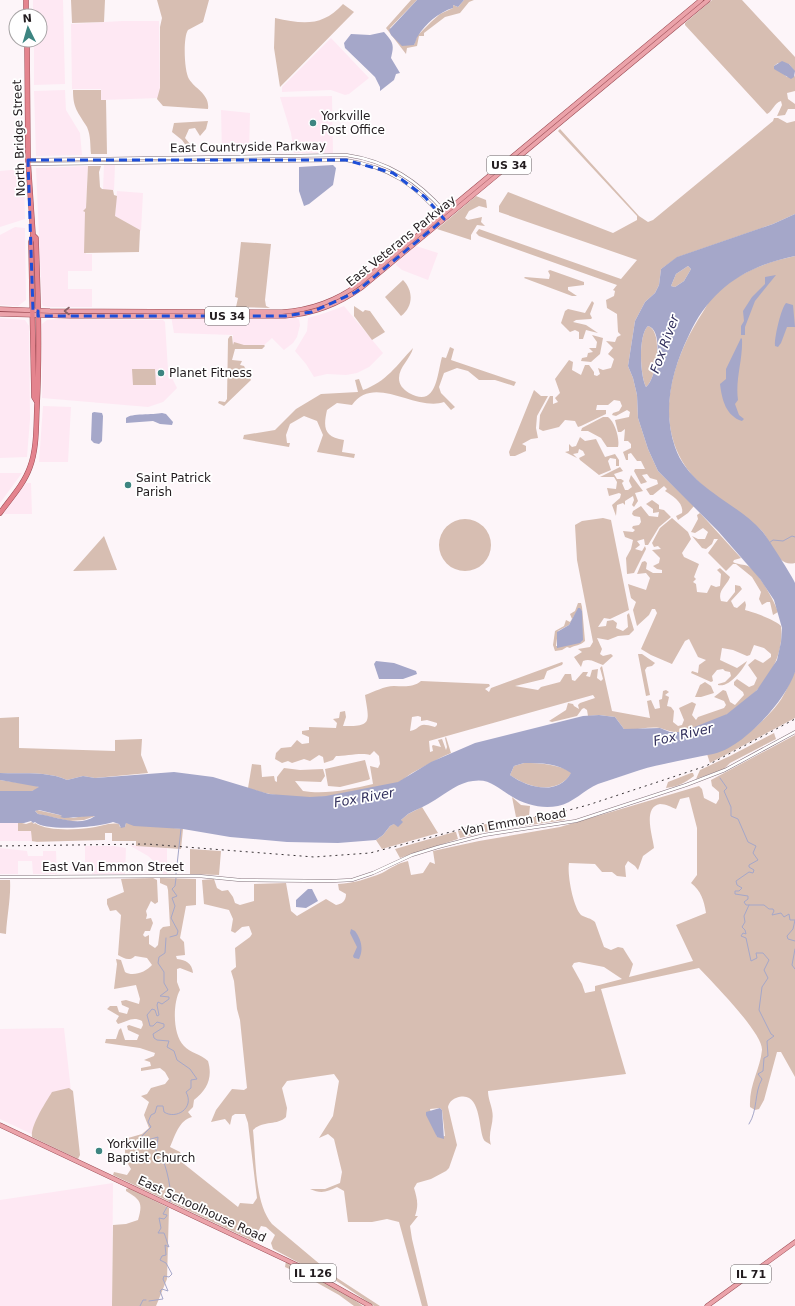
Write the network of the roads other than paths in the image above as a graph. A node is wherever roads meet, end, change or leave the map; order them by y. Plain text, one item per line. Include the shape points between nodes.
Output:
1 (701, 0) edge
2 (708, 0) edge
3 (27, 48) edge
4 (155, 157) junction
5 (192, 157) junction
6 (192, 161) junction
7 (28, 162) junction
8 (155, 162) junction
9 (447, 214) junction
10 (442, 218) junction
11 (35, 301) junction
12 (0, 309) edge
13 (22, 310) junction
14 (36, 313) junction
15 (0, 314) edge
16 (51, 314) junction
17 (24, 315) junction
18 (36, 326) junction
19 (0, 513) edge
20 (795, 732) edge
21 (0, 877) edge
22 (226, 877) joint
23 (0, 1125) edge
24 (795, 1242) edge
25 (370, 1306) edge
26 (707, 1306) edge

1 - 9 main road, East Veterans Parkway / US 34
2 - 9 main road, East Veterans Parkway / US 34
3 - 7 highway, North Bridge Street
4 - 5 street, East Countryside Parkway
4 - 7 street, East Countryside Parkway
4 - 8 street
5 - 6 street
5 - 9 street, East Countryside Parkway via 336,154 358,157 397,170 415,182
6 - 8 street, East Countryside Parkway
6 - 10 street, East Countryside Parkway via 332,159 364,163 392,173 411,185
7 - 8 street, East Countryside Parkway
7 - 11 highway, North Bridge Street
9 - 10 main road, East Veterans Parkway / US 34
10 - 16 main road, East Veterans Parkway / US 34 via 356,292 337,303 312,312 277,316
11 - 13 main road
11 - 14 highway, North Bridge Street
11 - 16 main road
12 - 13 main road, US 34
13 - 14 main road, US 34
14 - 16 main road, East Veterans Parkway / US 34
14 - 17 main road, US 34
14 - 18 highway, North Bridge Street
15 - 17 main road, US 34
16 - 18 main road
17 - 18 main road
18 - 19 highway, North Bridge Street via 37,402 30,466 22,483
20 - 22 street, Van Emmon Road via 726,770 686,785 576,820 484,835 438,847 402,859 358,879 240,880
21 - 22 street, East Van Emmon Street
23 - 25 main road, East Schoolhouse Road / IL 126 via 322,1278
24 - 26 main road, IL 71

